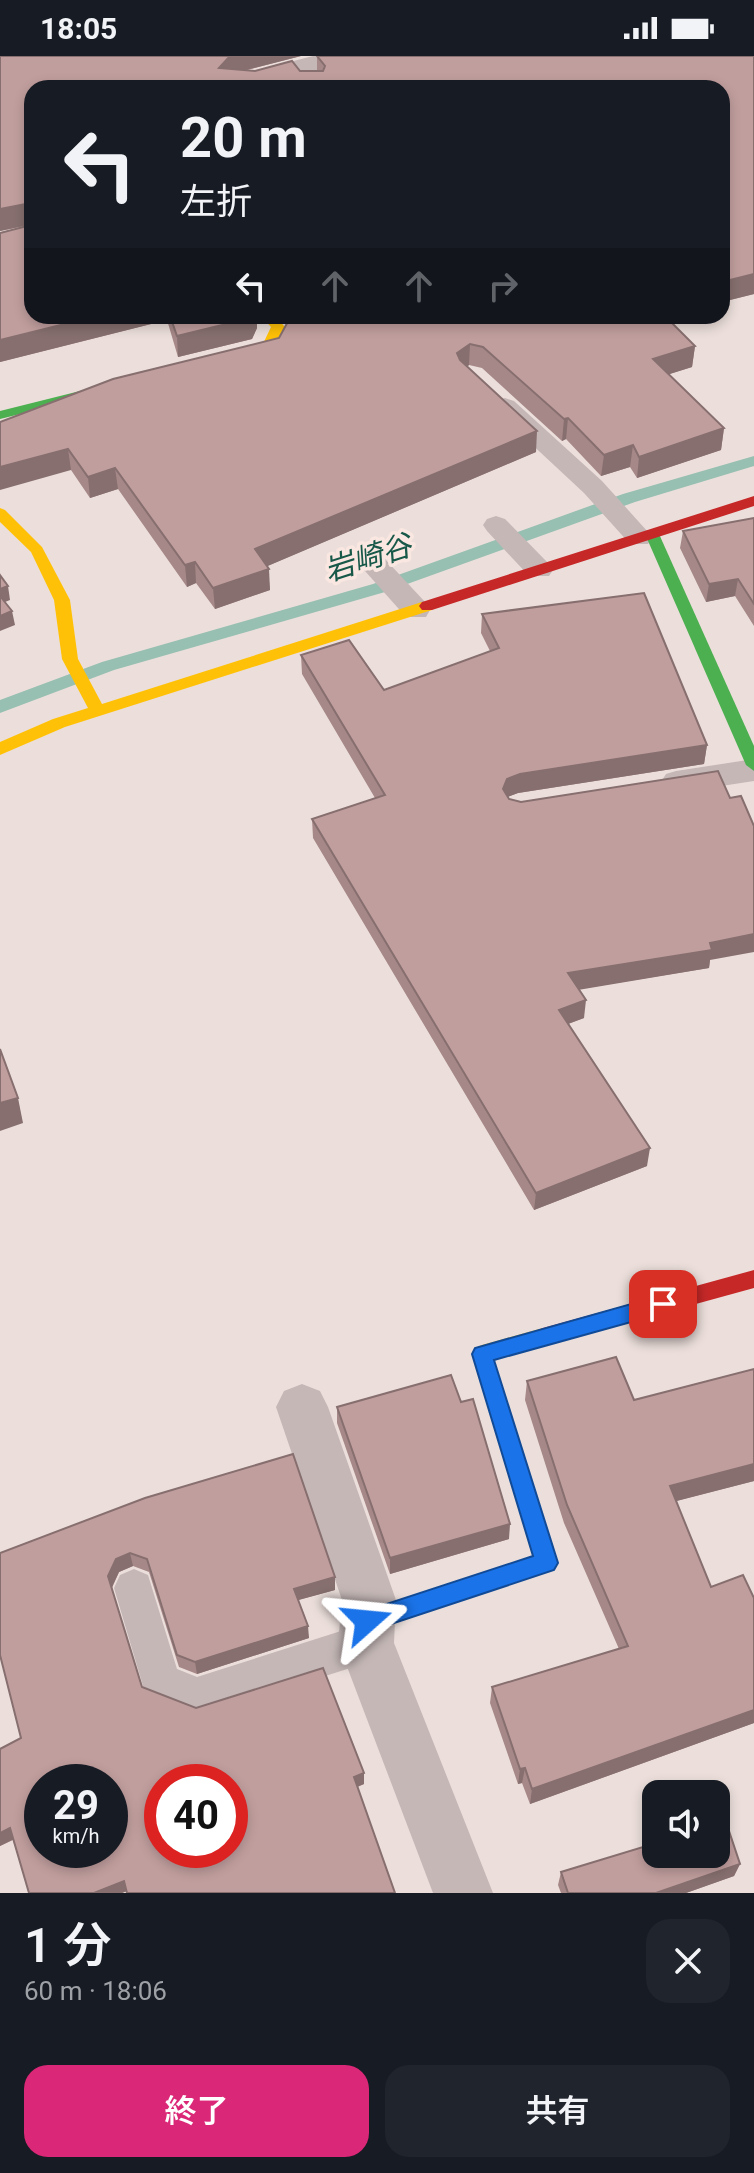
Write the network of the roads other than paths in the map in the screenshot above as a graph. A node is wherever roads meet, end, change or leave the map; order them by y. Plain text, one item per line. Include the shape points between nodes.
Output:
1 (347, 56) edge
2 (305, 78) edge
3 (275, 80) edge
4 (275, 324) edge
5 (193, 367) edge
6 (133, 382) edge
7 (482, 385) edge
8 (0, 415) edge
9 (754, 501) edge
10 (0, 513) edge
11 (496, 525) dead end
12 (646, 536) junction
13 (375, 565) dead end
14 (539, 570) junction
15 (416, 610) junction
16 (94, 704) junction
17 (0, 749) edge
18 (754, 767) edge
19 (644, 787) edge
20 (754, 1279) edge
21 (302, 1407) dead end
22 (134, 1588) dead end
23 (367, 1632) junction
24 (463, 1893) edge

1 - 2 street
2 - 3 street
4 - 5 street via 267,349
6 - 8 street
7 - 12 lane
9 - 12 street
10 - 16 street via 37,550 62,600 70,659
11 - 14 lane
12 - 14 street
12 - 18 street
13 - 15 lane
14 - 15 street
15 - 16 street
16 - 17 street
18 - 19 lane
20 - 23 street via 482,1354 546,1563
21 - 23 street via 369,1600
22 - 23 lane via 160,1682 197,1697
23 - 24 street

